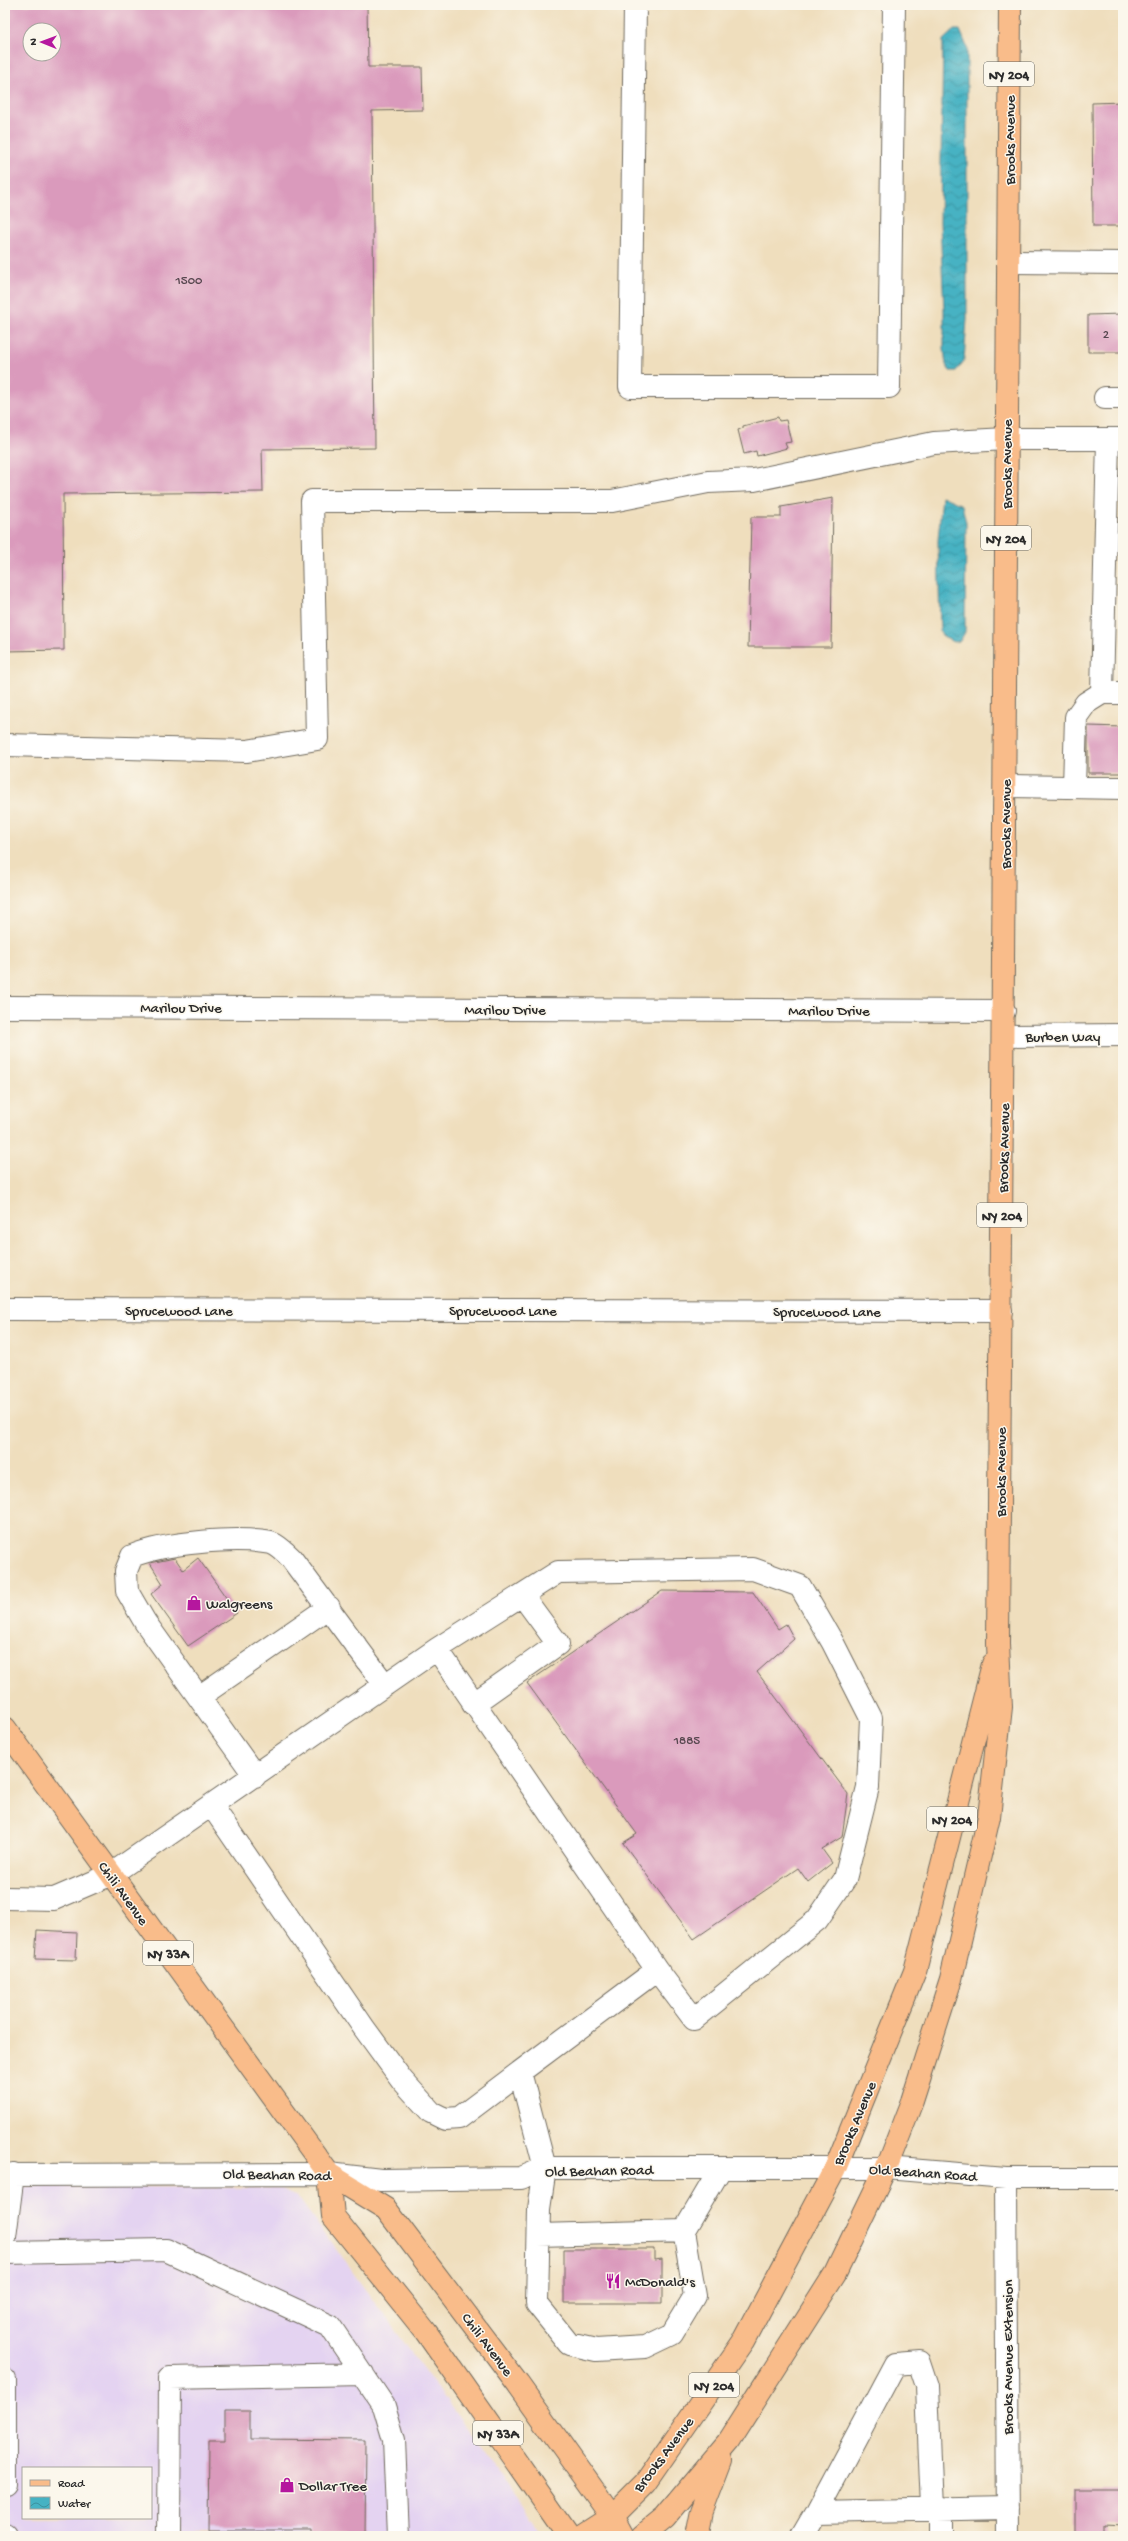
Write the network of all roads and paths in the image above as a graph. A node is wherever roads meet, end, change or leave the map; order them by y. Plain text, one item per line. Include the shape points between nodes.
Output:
1 (635, 5) edge
2 (894, 5) edge
3 (1010, 5) edge
4 (1008, 262) junction
5 (1123, 263) edge
6 (1006, 439) junction
7 (1116, 439) edge
8 (1115, 523) edge
9 (1113, 693) edge
10 (5, 745) edge
11 (1006, 786) junction
12 (1074, 787) junction
13 (1123, 788) edge
14 (5, 1007) edge
15 (1004, 1011) junction
16 (1123, 1035) edge
17 (1004, 1036) junction
18 (5, 1309) edge
19 (1001, 1311) junction
20 (522, 1595) junction
21 (329, 1607) junction
22 (998, 1644) junction
23 (437, 1650) junction
24 (385, 1685) junction
25 (198, 1697) junction
26 (473, 1704) junction
27 (5, 1728) edge
28 (255, 1776) junction
29 (212, 1806) junction
30 (110, 1875) junction
31 (5, 1898) edge
32 (657, 1970) junction
33 (520, 2072) junction
34 (545, 2168) junction
35 (721, 2168) junction
36 (886, 2168) junction
37 (835, 2169) junction
38 (9, 2174) edge
39 (330, 2174) junction
40 (1006, 2178) junction
41 (1123, 2178) edge
42 (6, 2210) edge
43 (684, 2231) junction
44 (539, 2235) junction
45 (5, 2236) edge
46 (5, 2252) edge
47 (363, 2374) junction
48 (5, 2380) edge
49 (728, 2442) junction
50 (5, 2484) edge
51 (1008, 2508) junction
52 (936, 2509) junction
53 (816, 2512) junction
54 (612, 2516) junction
55 (169, 2536) edge
56 (398, 2536) edge
57 (569, 2536) edge
58 (581, 2536) edge
59 (623, 2536) edge
60 (642, 2536) edge
61 (697, 2536) edge
62 (802, 2536) edge
63 (940, 2536) edge
64 (1008, 2536) edge

1 - 2 street via 630,387 889,387
3 - 4 main road, Brooks Avenue / NY 204
4 - 5 street
4 - 6 main road, Brooks Avenue / NY 204
6 - 7 street
6 - 10 street via 934,443 754,480 708,482 612,501 312,500 317,739 247,751
6 - 11 main road, Brooks Avenue / NY 204
7 - 8 street
8 - 9 street
9 - 12 street via 1086,703 1076,717
11 - 12 street
11 - 15 main road, Brooks Avenue / NY 204
12 - 13 street
14 - 15 street, Marilou Drive
15 - 17 main road, Brooks Avenue / NY 204
16 - 17 street, Burben Way
17 - 19 main road, Brooks Avenue / NY 204
18 - 19 street, Sprucewood Lane
19 - 22 main road, Brooks Avenue / NY 204
20 - 23 street
20 - 26 street via 558,1644
20 - 32 street via 558,1572 753,1570 800,1586 833,1643 871,1718 868,1787 845,1879 817,1920 694,2019
21 - 24 street
21 - 25 street
21 - 25 street via 291,1558 273,1544 230,1541 186,1543 149,1549 132,1556 126,1571 127,1591 145,1622
22 - 36 main road, Brooks Avenue / NY 204 via 1002,1707 989,1817 951,1979 912,2101
22 - 37 main road, Brooks Avenue / NY 204 via 915,1971
23 - 24 street
23 - 26 street
24 - 28 street
25 - 28 street
26 - 32 street
27 - 30 main road, Chili Avenue / NY 33A
28 - 29 street
29 - 30 street
29 - 33 street via 364,2028 402,2080 432,2112 445,2119 459,2118
30 - 31 street via 54,1899
30 - 39 main road, Chili Avenue / NY 33A
32 - 33 street
33 - 34 street
34 - 35 street, Old Beahan Road
34 - 39 street, Old Beahan Road via 521,2178 381,2180
34 - 44 street via 539,2209
35 - 37 street, Old Beahan Road
35 - 43 street
36 - 37 street, Old Beahan Road
36 - 40 street, Old Beahan Road
36 - 49 main road, Brooks Avenue / NY 204 via 835,2274
37 - 54 main road, Brooks Avenue / NY 204 via 743,2342 645,2483
38 - 39 street, Old Beahan Road
38 - 42 street
39 - 54 main road, Chili Avenue / NY 33A via 386,2209 518,2384
39 - 57 main road, NY 33A via 333,2216 426,2332
40 - 41 street, Old Beahan Road
40 - 51 street, Brooks Avenue Extension
42 - 45 street
43 - 44 street
43 - 44 street via 695,2296 672,2334 645,2347 596,2350 569,2344 537,2304
46 - 47 street via 166,2250 330,2326
47 - 55 street via 170,2378
47 - 56 street via 384,2406 394,2440
48 - 50 street
49 - 60 main road, Brooks Avenue via 664,2518
49 - 61 main road, NY 204 via 702,2511
51 - 52 street
51 - 64 street, Brooks Avenue Extension
52 - 53 street
52 - 53 street via 927,2386 919,2362 895,2364
52 - 63 street
53 - 62 street
54 - 58 main road, Brooks Avenue / NY 204
54 - 59 main road, Chili Avenue / NY 33A

